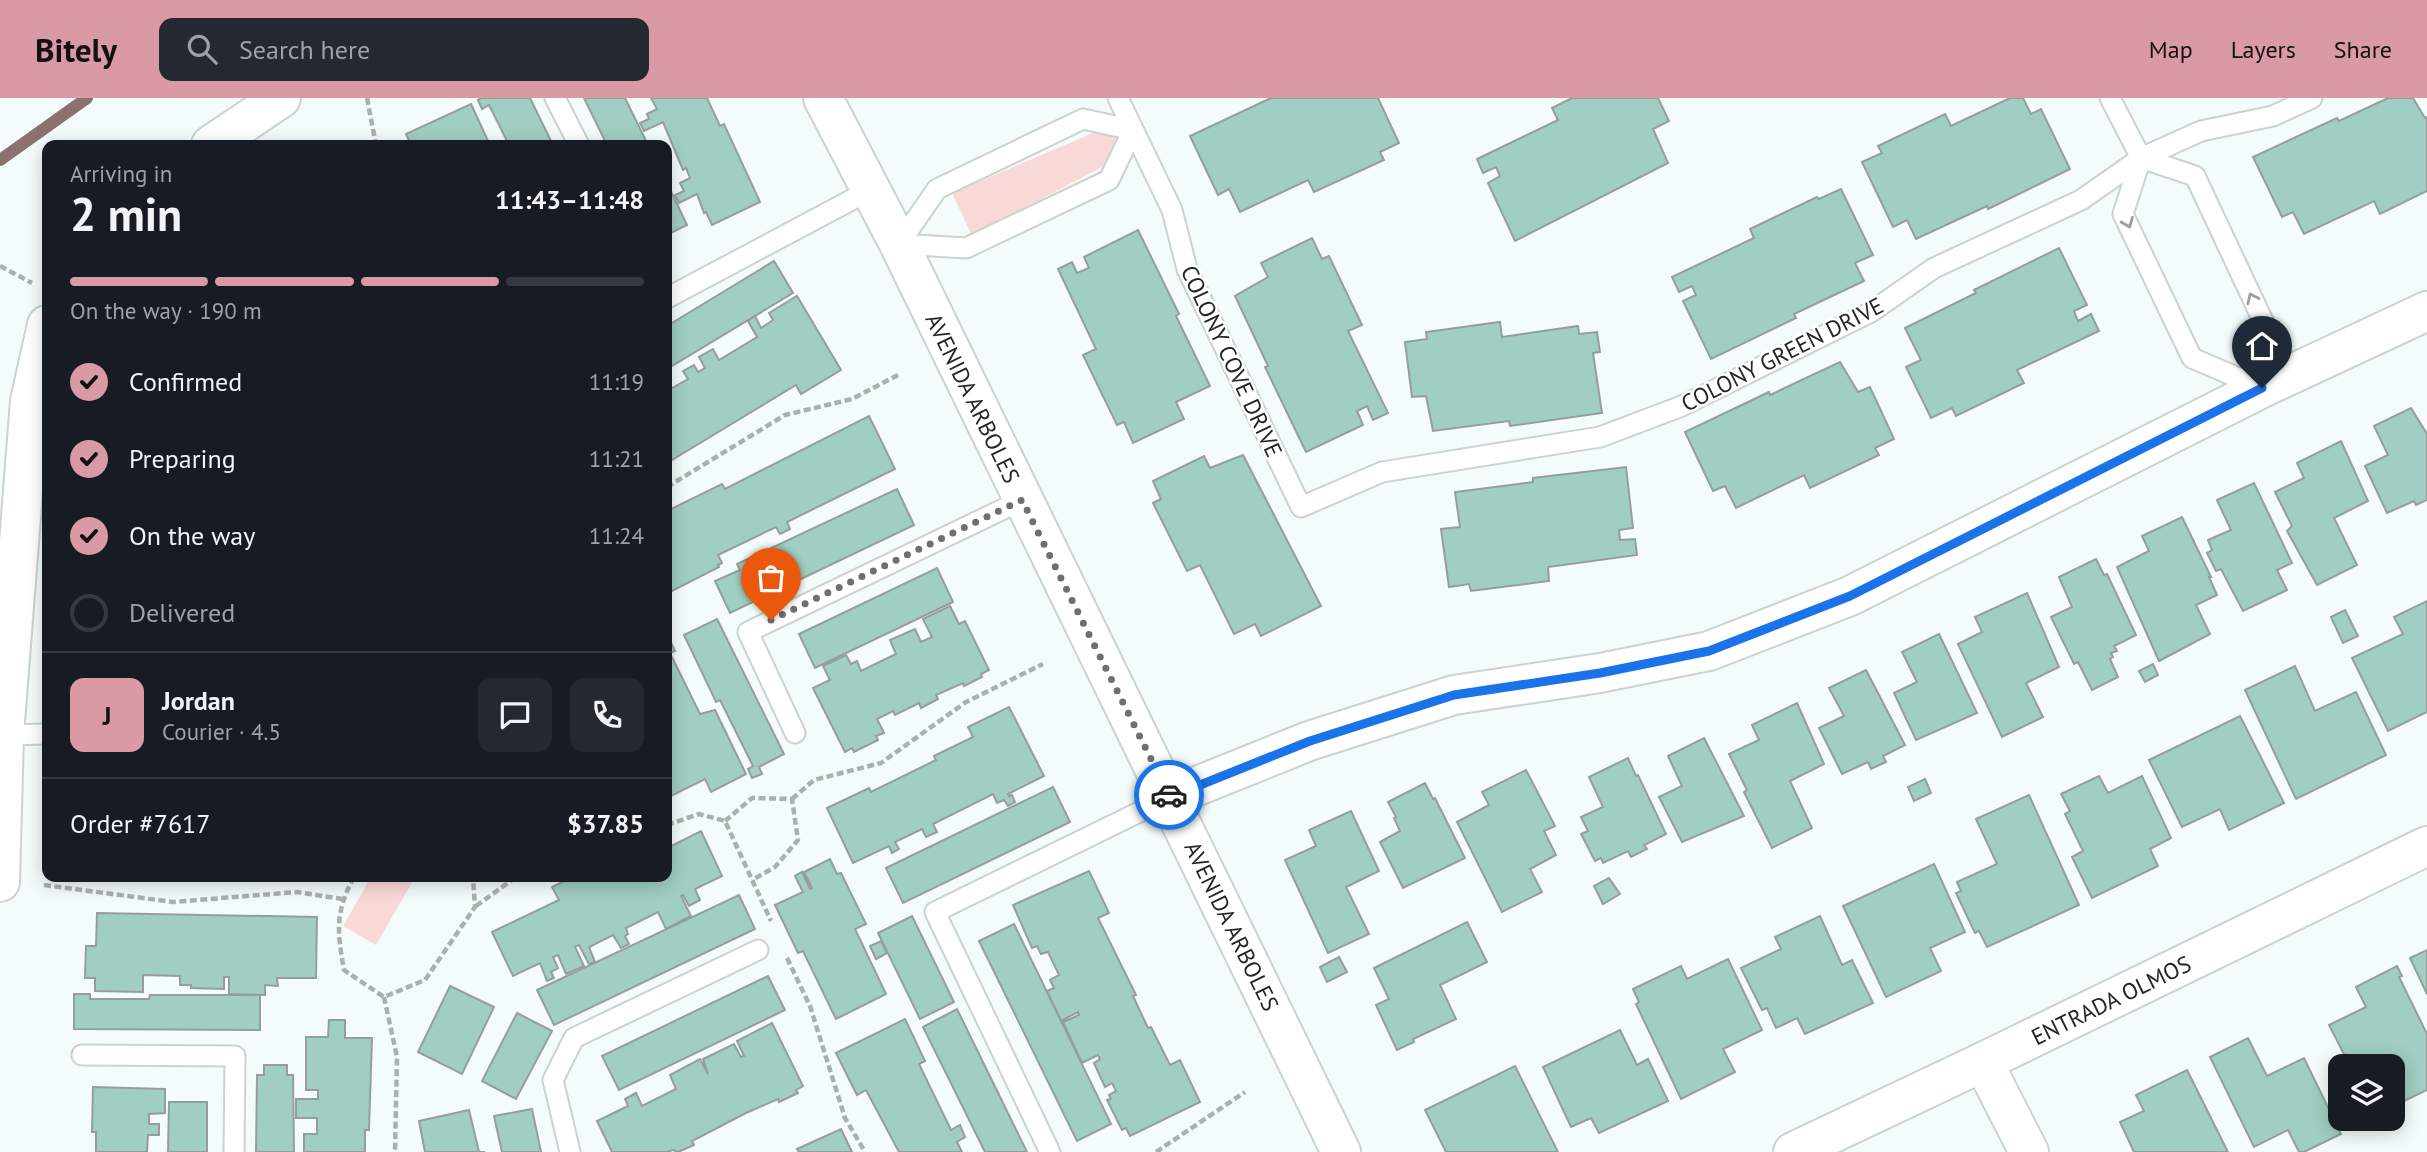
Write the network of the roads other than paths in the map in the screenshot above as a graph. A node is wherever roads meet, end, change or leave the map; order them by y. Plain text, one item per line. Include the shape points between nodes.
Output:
1 (281, 98) edge
2 (555, 98) edge
3 (823, 98) edge
4 (1118, 98) edge
5 (2110, 98) edge
6 (2312, 98) edge
7 (1133, 130) junction
8 (218, 140) edge
9 (576, 140) edge
10 (2141, 158) junction
11 (872, 189) junction
12 (899, 244) junction
13 (672, 295) edge
14 (2427, 311) edge
15 (42, 347) edge
16 (2262, 388) junction
17 (1022, 500) junction
18 (1301, 507) joint
19 (795, 733) dead end
20 (42, 734) edge
21 (4, 735) junction
22 (1170, 797) junction
23 (2427, 846) edge
24 (0, 882) edge
25 (758, 950) dead end
26 (82, 1055) dead end
27 (1983, 1062) junction
28 (233, 1152) edge
29 (570, 1152) edge
30 (1050, 1152) edge
31 (1341, 1152) edge
32 (1793, 1152) edge
33 (2029, 1152) edge

1 - 8 street
2 - 9 lane
3 - 11 street, AVENIDA ARBOLES
4 - 7 lane, COLONY COVE DRIVE
5 - 10 lane
6 - 10 lane, COLONY GREEN DRIVE via 2273,116 2201,131
7 - 12 lane via 1083,119 937,189
7 - 12 lane via 1109,180 966,248
7 - 18 lane, COLONY COVE DRIVE via 1172,210 1187,269
16 -> 10 lane via 2264,323 2195,176
10 -> 16 lane via 2123,214 2192,358
10 - 18 lane, COLONY GREEN DRIVE via 2081,200 1934,268 1871,312 1682,406 1600,437 1382,472
11 - 12 street, AVENIDA ARBOLES
11 - 13 lane
12 - 17 street, AVENIDA ARBOLES
14 - 16 street
15 - 21 street via 30,401
16 - 22 street via 1850,596 1709,651 1454,695 1310,741
17 - 19 lane via 748,632
17 - 22 street, AVENIDA ARBOLES
20 - 21 lane
21 - 24 street
22 - 30 lane via 935,912
22 - 31 street, AVENIDA ARBOLES
23 - 27 street, ENTRADA OLMOS
25 - 29 lane via 574,1038 553,1080
26 - 28 lane via 234,1056
27 - 32 street, ENTRADA OLMOS
27 - 33 street

